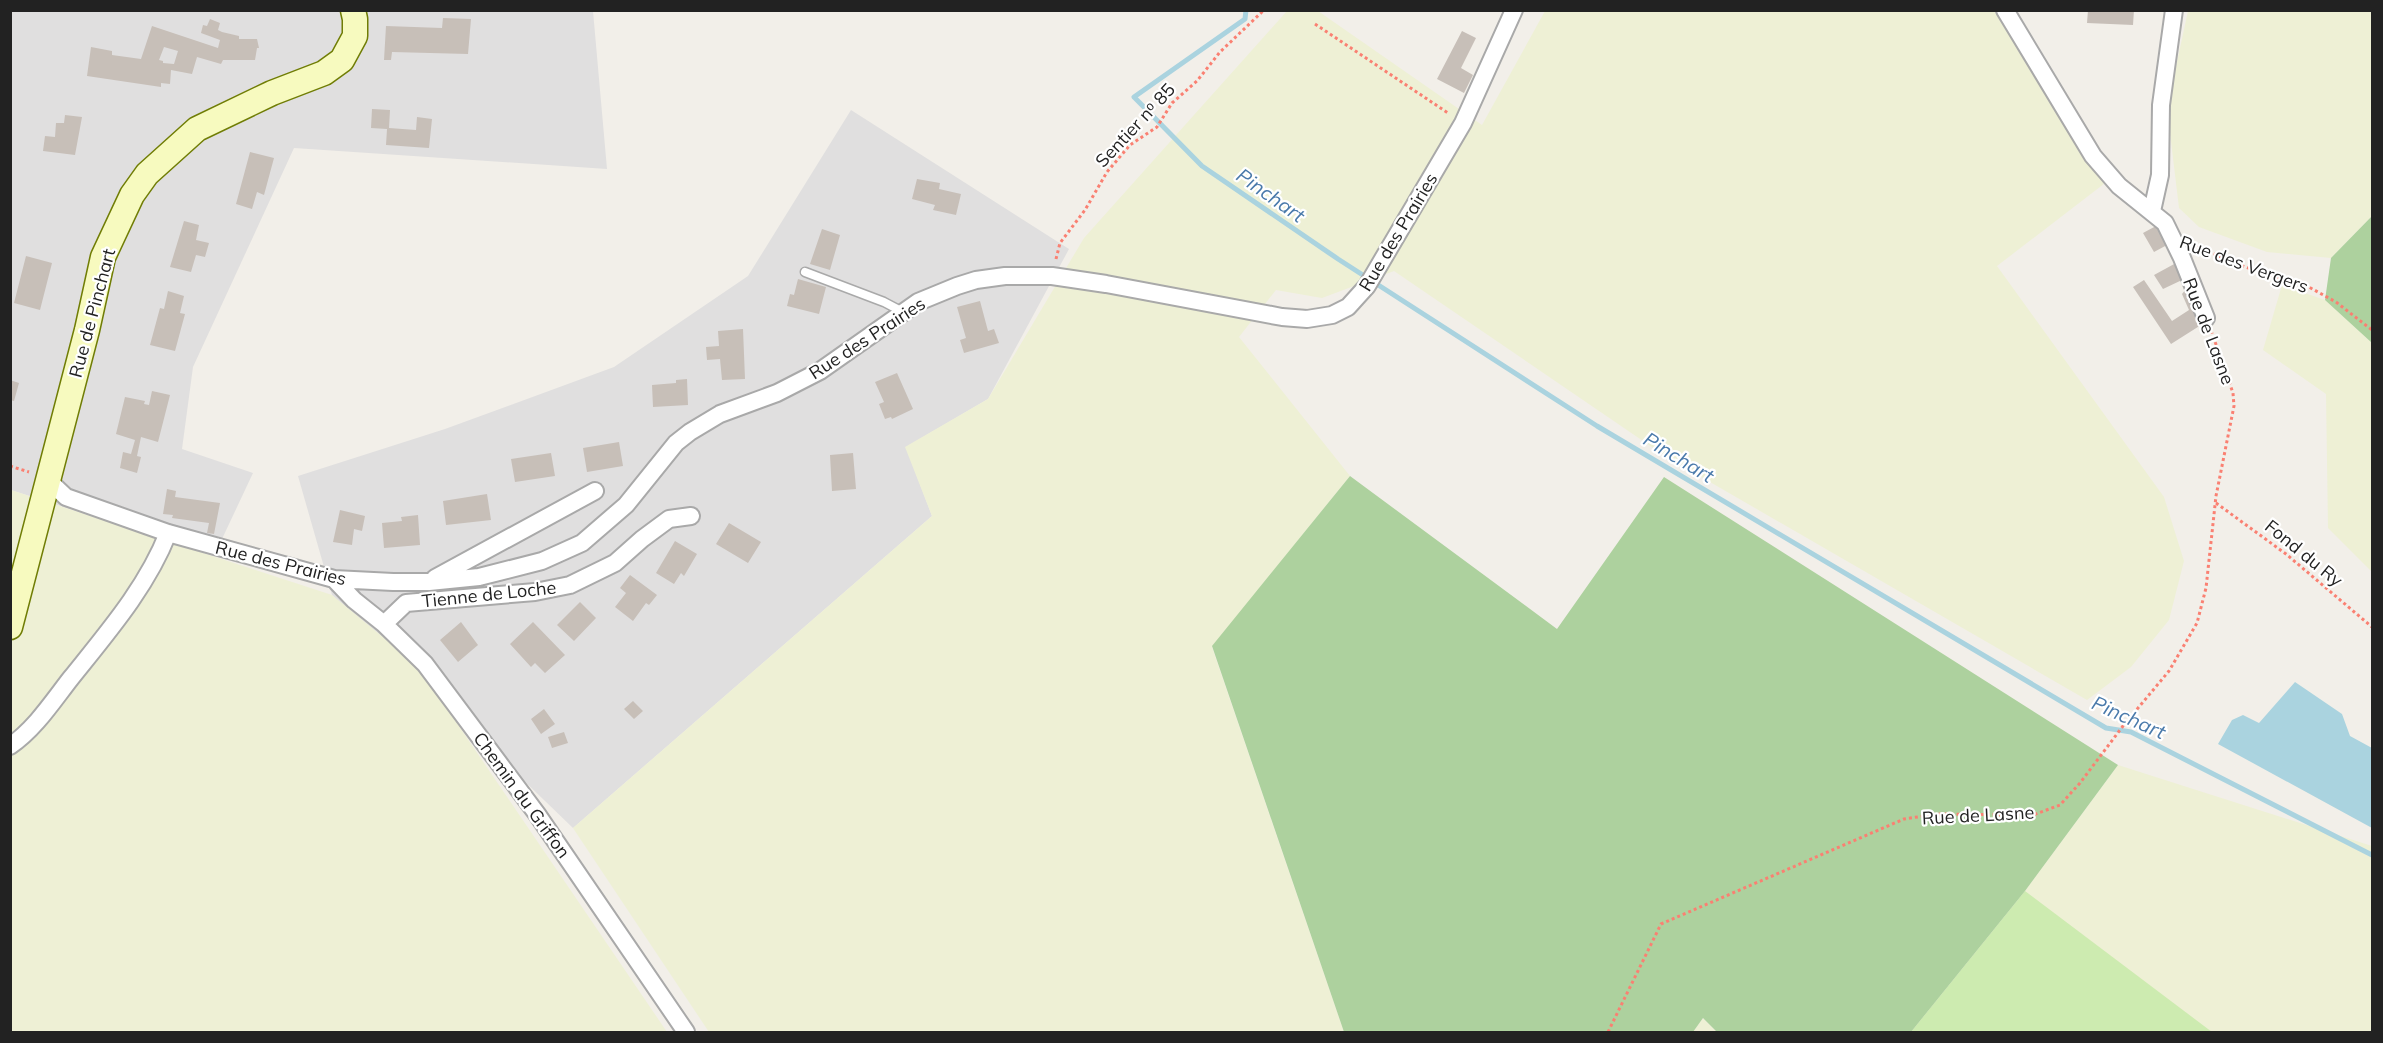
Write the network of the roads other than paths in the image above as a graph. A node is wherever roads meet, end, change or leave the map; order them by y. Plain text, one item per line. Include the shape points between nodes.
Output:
1 (353, 10) edge
2 (1514, 10) edge
3 (2005, 10) edge
4 (2174, 10) edge
5 (2152, 211) junction
6 (2173, 238) joint
7 (805, 272) dead end
8 (903, 312) junction
9 (2206, 318) road end
10 (48, 480) junction
11 (595, 491) dead end
12 (691, 516) dead end
13 (168, 533) junction
14 (334, 579) junction
15 (429, 582) junction
16 (384, 624) junction
17 (10, 627) edge
18 (10, 746) edge
19 (686, 1032) edge

1 - 10 main road, Rue de Pinchart via 355,36 342,60 324,73 197,129 147,174 132,195 103,257
2 - 8 street, Rue des Prairies via 1463,123 1378,270 1354,302 1342,311 1324,318 1282,317 1052,276 1005,276 976,280 938,293
3 - 5 street, Rue des Vergers via 2093,156 2119,186
4 - 5 street via 2161,105 2160,175
5 - 6 street, Rue des Vergers
6 - 9 street, Rue de Lasne
7 - 8 lane
8 - 15 street, Rue des Prairies via 820,371 777,393 720,414 690,432 676,443 626,505 582,543 526,566 479,577
10 - 13 street, Rue des Prairies via 66,497
10 - 17 main road, Rue de Pinchart
11 - 15 street
12 - 16 street, Tienne de Loche via 669,519 615,563 570,585 535,592 406,603
13 - 14 street, Rue des Prairies
13 - 18 street via 148,574 113,625 45,712
14 - 15 street, Rue des Prairies
14 - 16 street, Chemin du Griffon
16 - 19 street, Chemin du Griffon via 425,664 537,814

